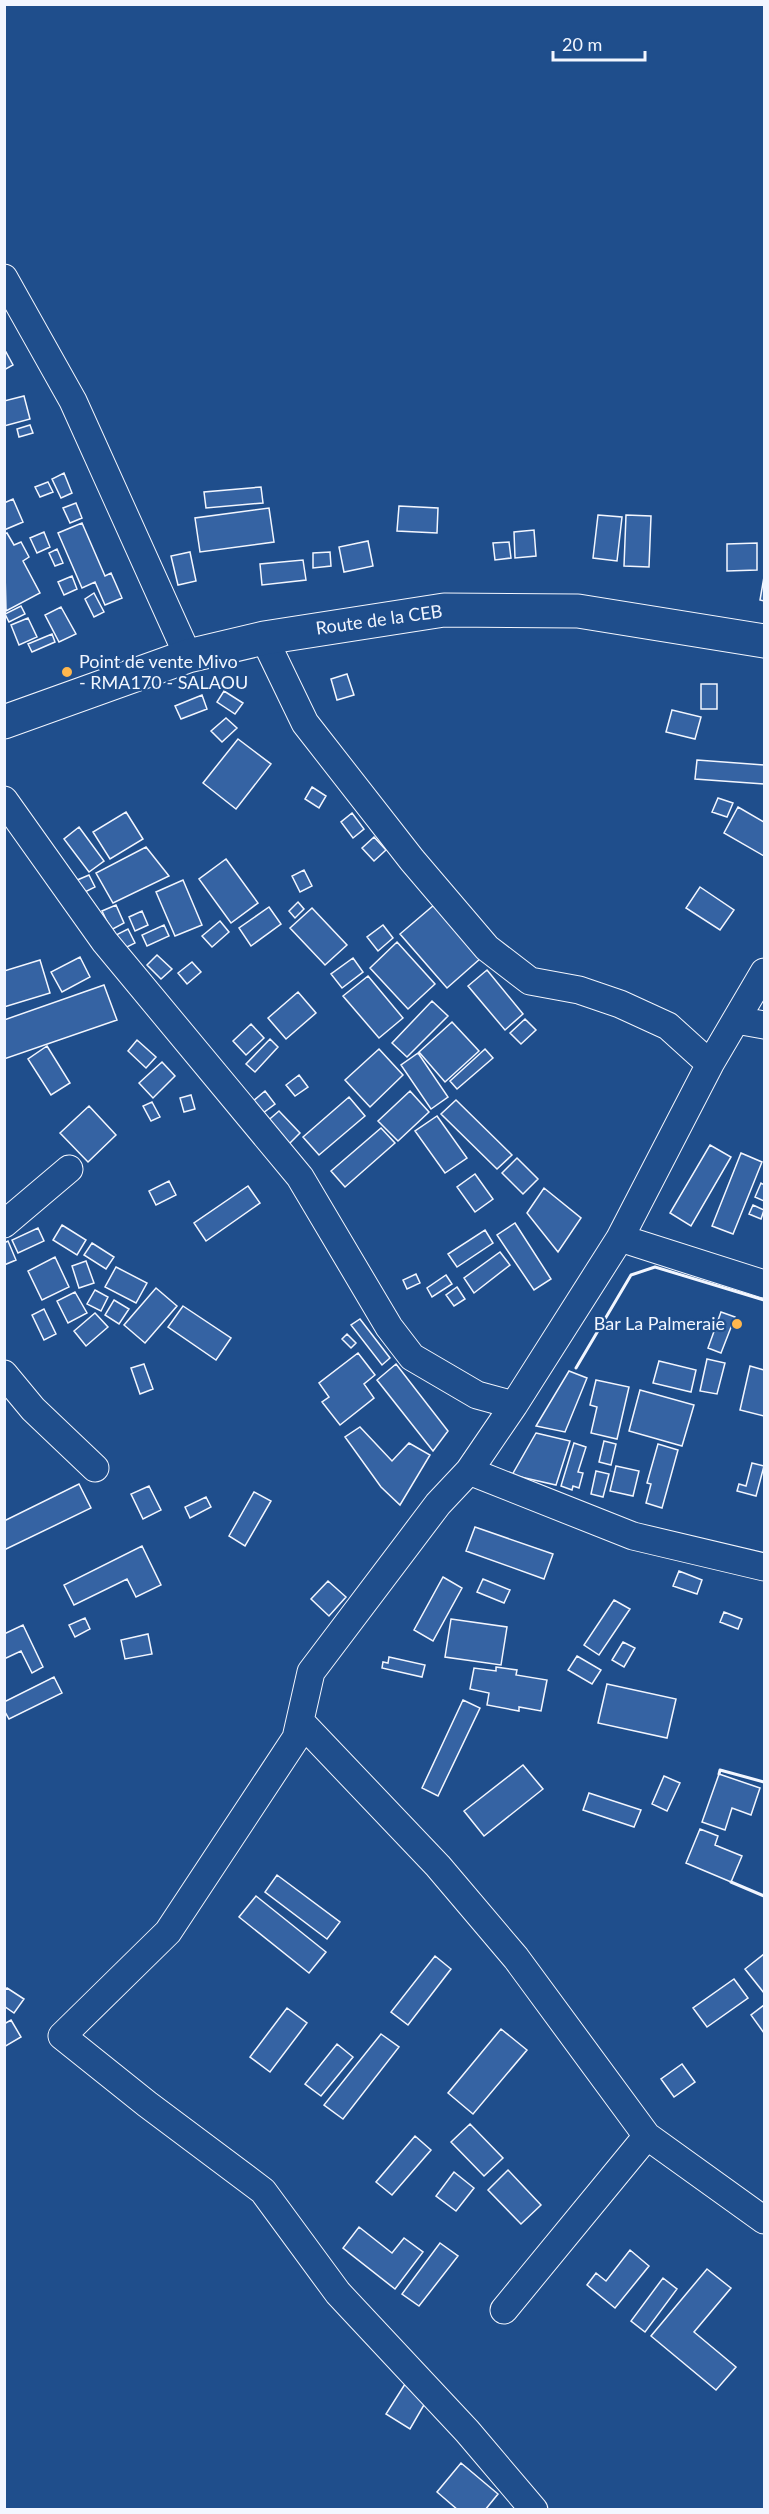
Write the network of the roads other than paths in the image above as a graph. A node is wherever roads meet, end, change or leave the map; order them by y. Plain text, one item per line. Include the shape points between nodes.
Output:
1 (4, 278) edge
2 (264, 638) junction
3 (765, 641) edge
4 (188, 656) junction
5 (4, 722) edge
6 (4, 800) edge
7 (765, 972) edge
8 (736, 1020) junction
9 (765, 1025) edge
10 (711, 1064) junction
11 (69, 1169) dead end
12 (4, 1224) edge
13 (620, 1238) junction
14 (765, 1284) edge
15 (4, 1374) edge
16 (514, 1405) junction
17 (95, 1468) dead end
18 (469, 1471) junction
19 (765, 1567) edge
20 (300, 1721) junction
21 (647, 2136) junction
22 (765, 2220) edge
23 (504, 2310) dead end
24 (534, 2510) edge

1 - 4 street via 73,401
2 - 3 main road, Route de la CEB via 444,610 578,611
2 - 4 main road, Route de la CEB
2 - 10 street via 305,723 411,860 487,948 530,981 579,990 668,1026
4 - 5 main road, Route de la CEB
6 - 16 street via 105,942 300,1177 389,1327 412,1356 477,1395
7 - 8 street
8 - 9 street
8 - 10 street
10 - 13 street
11 - 12 street
13 - 14 street
13 - 16 street
15 - 17 street via 33,1409
16 - 18 street
18 - 19 street via 633,1536
18 - 20 street via 438,1504 311,1672
20 - 21 street via 438,1866 516,1958
20 - 24 street via 296,1738 168,1932 62,2036 263,2191 338,2293 467,2431
21 - 22 street
21 - 23 street

